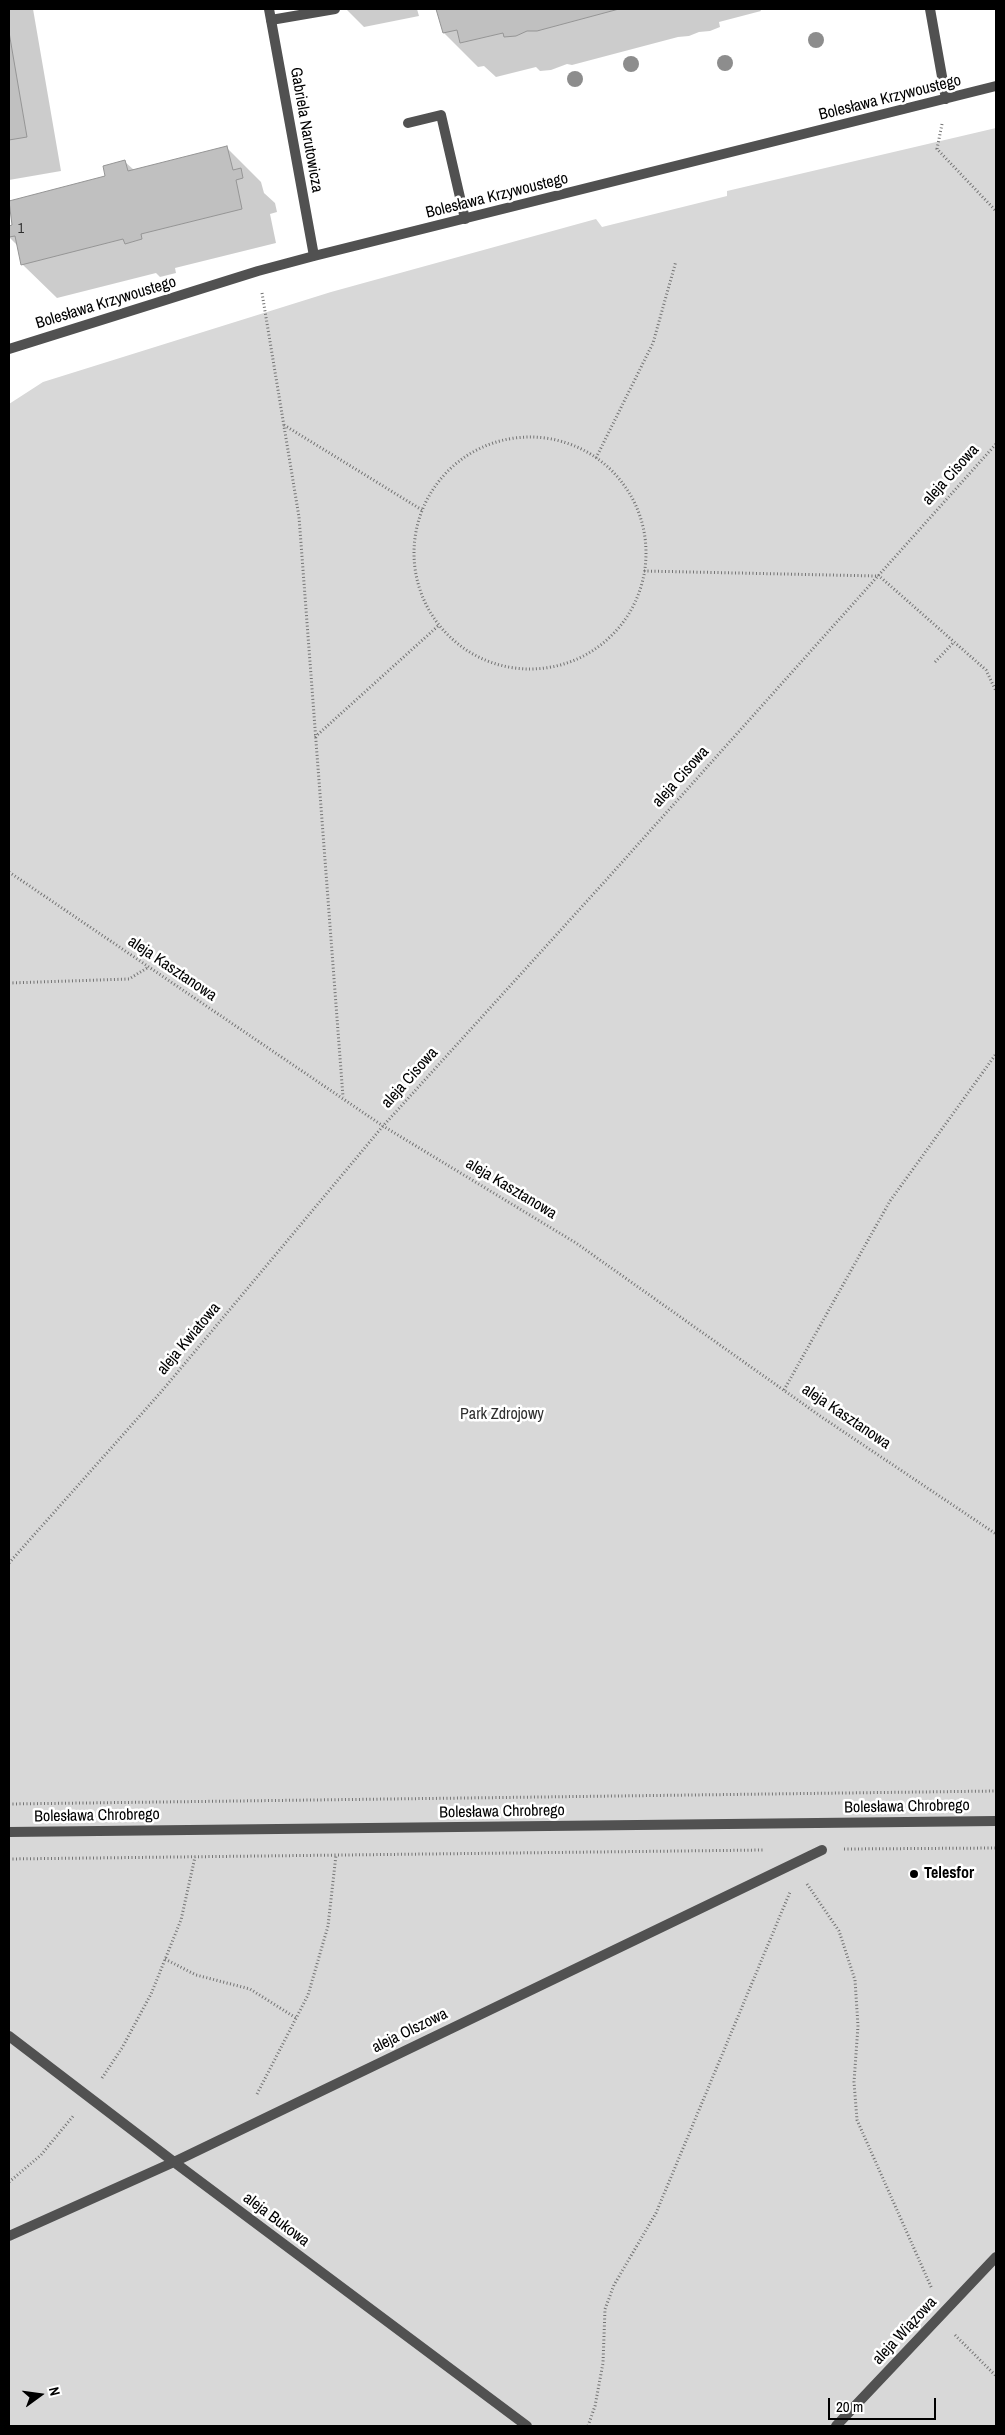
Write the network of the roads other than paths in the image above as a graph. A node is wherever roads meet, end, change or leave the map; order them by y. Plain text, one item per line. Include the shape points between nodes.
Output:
1 (269, 9) edge
2 (335, 9) edge
3 (930, 9) edge
4 (270, 20) junction
5 (996, 86) edge
6 (946, 99) junction
7 (408, 123) dead end
8 (465, 219) junction
9 (314, 256) junction
10 (9, 349) edge
11 (996, 1821) edge
12 (9, 1832) edge
13 (822, 1850) road end
14 (9, 2036) edge
15 (174, 2162) junction
16 (9, 2236) edge
17 (996, 2257) edge
18 (527, 2426) edge
19 (836, 2426) edge

1 - 4 street, Gabriela Narutowicza
2 - 4 street
3 - 6 street
4 - 9 street, Gabriela Narutowicza
5 - 6 street, Bolesława Krzywoustego
6 - 8 street, Bolesława Krzywoustego
7 - 8 street via 441,115
8 - 9 street, Bolesława Krzywoustego
9 - 10 street, Bolesława Krzywoustego
11 - 12 street, Bolesława Chrobrego
13 - 15 street, aleja Olszowa via 796,1867
14 - 15 street, aleja Bukowa
15 - 16 street, aleja Olszowa
15 - 18 street, aleja Bukowa
17 - 19 street, aleja Wiązowa

